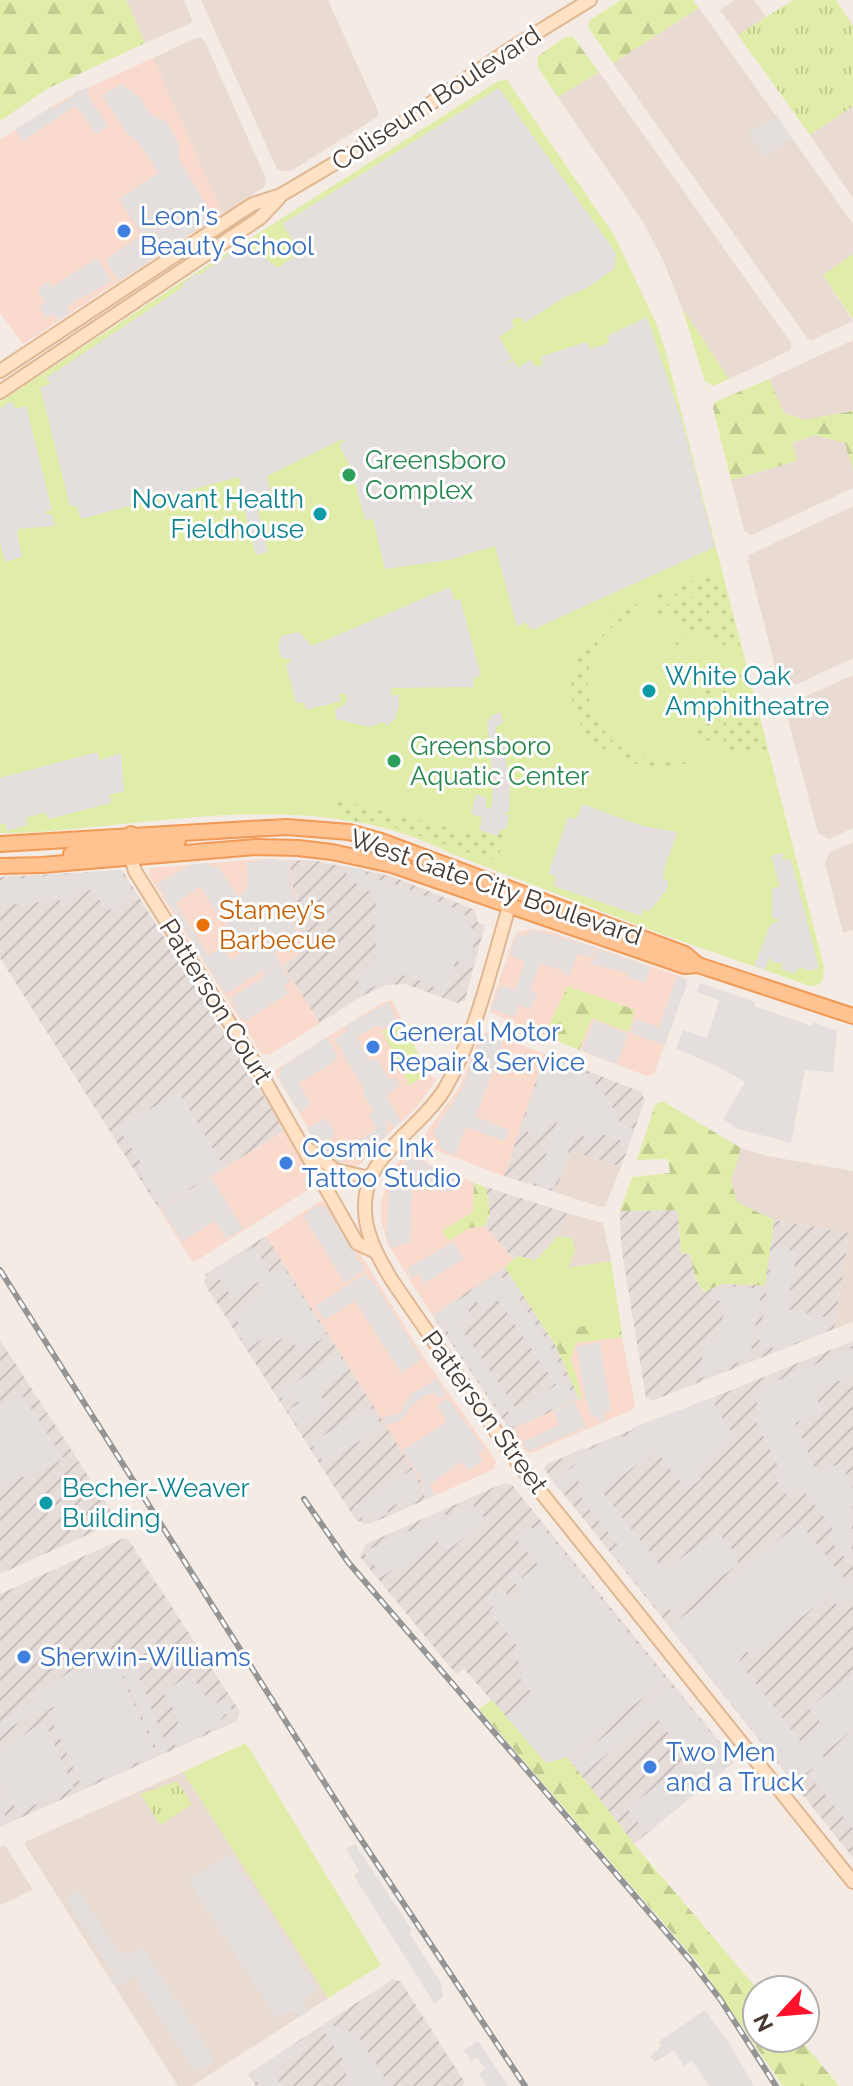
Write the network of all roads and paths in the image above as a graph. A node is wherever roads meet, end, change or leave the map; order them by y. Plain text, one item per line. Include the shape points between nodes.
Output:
1 (590, 0) edge
2 (281, 195) junction
3 (0, 371) edge
4 (0, 392) edge
5 (216, 830) junction
6 (131, 834) junction
7 (0, 847) edge
8 (131, 858) junction
9 (53, 864) junction
10 (0, 866) edge
11 (514, 890) junction
12 (510, 905) junction
13 (698, 965) junction
14 (853, 1016) edge
15 (302, 1143) junction
16 (370, 1178) junction
17 (374, 1251) junction
18 (853, 1882) edge

1 - 2 main road, Coliseum Boulevard
2 - 3 main road, Coliseum Boulevard via 253,204
2 - 4 main road, Coliseum Boulevard via 260,218
5 - 6 main road, West Gate City Boulevard
5 - 8 main road via 187,841 137,845
5 - 11 main road, West Gate City Boulevard via 287,827 349,832
6 - 7 main road, West Gate City Boulevard
6 - 9 main road via 117,848 74,854
8 - 9 main road, West Gate City Boulevard
8 - 12 main road, West Gate City Boulevard via 256,847 310,849 392,865
8 - 15 main road, Patterson Court
9 - 10 main road, West Gate City Boulevard
11 - 12 main road
11 - 13 main road, West Gate City Boulevard via 685,954
12 - 13 main road, West Gate City Boulevard via 684,966
12 - 16 main road via 451,1077 432,1108
13 - 14 main road, West Gate City Boulevard
15 - 16 main road, Patterson Court via 326,1166
15 - 17 main road, Patterson Court via 357,1243
16 - 17 main road, Patterson Street via 365,1222
17 - 18 main road, Patterson Street via 520,1466

